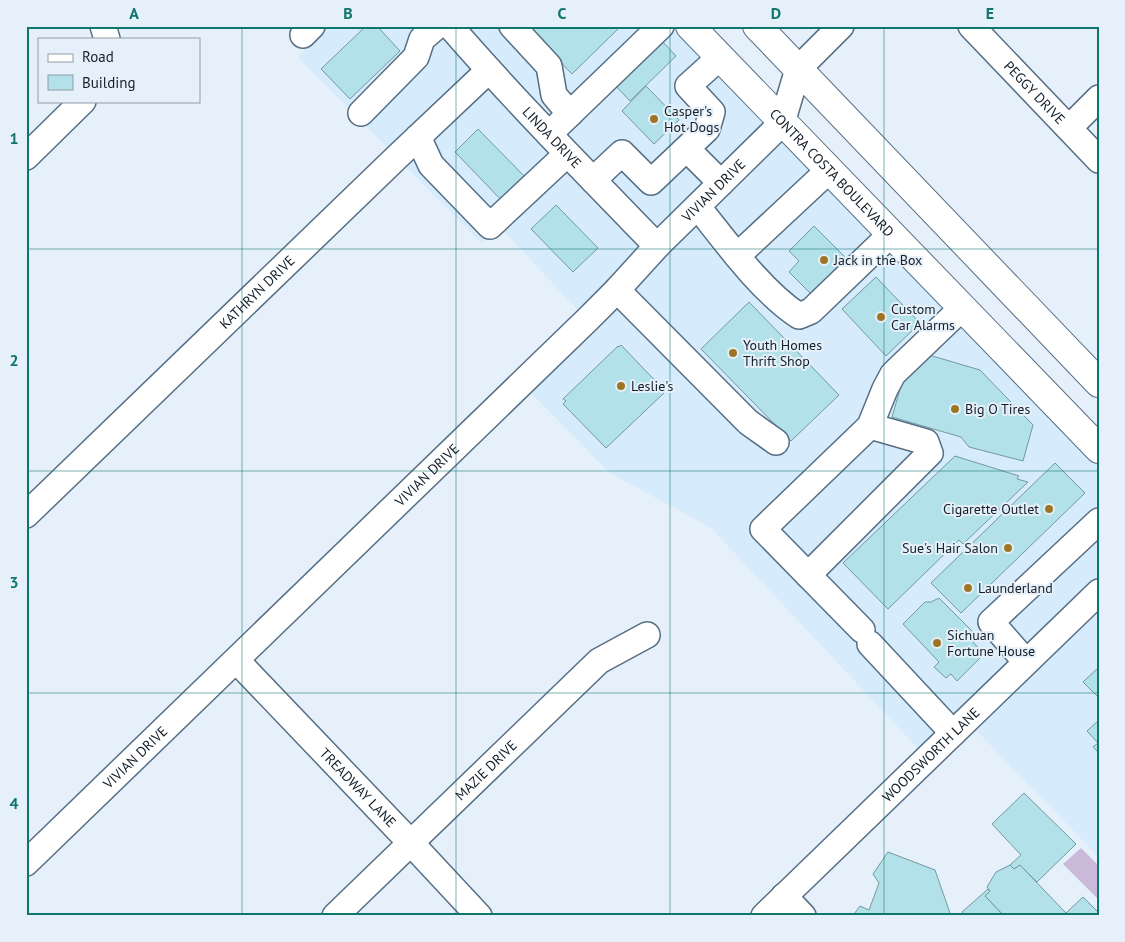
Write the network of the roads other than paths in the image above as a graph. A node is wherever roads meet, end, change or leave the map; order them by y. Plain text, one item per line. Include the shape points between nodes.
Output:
1 (103, 26) edge
2 (437, 26) edge
3 (450, 26) edge
4 (512, 26) edge
5 (661, 26) edge
6 (690, 26) edge
7 (757, 26) edge
8 (841, 26) edge
9 (971, 26) edge
10 (107, 38) edge
11 (720, 57) junction
12 (798, 69) junction
13 (489, 70) junction
14 (1099, 98) edge
15 (82, 102) edge
16 (361, 112) dead end
17 (570, 114) junction
18 (782, 123) junction
19 (1068, 128) junction
20 (549, 134) junction
21 (418, 137) junction
22 (687, 149) junction
23 (567, 154) junction
24 (26, 157) edge
25 (1099, 160) edge
26 (828, 171) junction
27 (593, 180) junction
28 (721, 183) junction
29 (698, 207) junction
30 (890, 235) junction
31 (657, 246) junction
32 (738, 256) junction
33 (617, 290) junction
34 (962, 308) junction
35 (1099, 383) edge
36 (870, 426) junction
37 (776, 442) dead end
38 (1099, 449) edge
39 (26, 515) edge
40 (1095, 532) edge
41 (808, 575) junction
42 (1099, 592) edge
43 (647, 636) dead end
44 (236, 661) junction
45 (1026, 662) junction
46 (953, 733) junction
47 (410, 842) junction
48 (26, 863) edge
49 (784, 896) junction
50 (335, 916) edge
51 (479, 916) edge
52 (764, 916) edge
53 (803, 916) edge

1 - 10 street
2 - 16 street via 422,39 416,57
3 - 13 street, LINDA DRIVE
4 - 17 street via 549,66 554,96
5 - 17 street
6 - 11 main road, CONTRA COSTA BOULEVARD
7 - 12 main road
8 - 12 street
9 - 19 street, PEGGY DRIVE
11 - 18 main road, CONTRA COSTA BOULEVARD
11 - 22 street via 688,86 712,112 707,129
12 - 18 street, VIVIAN DRIVE
12 - 35 main road
13 - 20 street, LINDA DRIVE
13 - 21 street, KATHRYN DRIVE
14 - 19 street
15 - 24 street
17 - 20 street
18 - 26 main road, CONTRA COSTA BOULEVARD
18 - 28 street, VIVIAN DRIVE
19 - 25 street, PEGGY DRIVE
20 - 23 street, LINDA DRIVE
21 - 23 street via 431,165 490,226
21 - 39 street, KATHRYN DRIVE
22 - 27 street via 651,182 622,153
22 - 28 street
23 - 27 street, LINDA DRIVE
26 - 30 main road, CONTRA COSTA BOULEVARD
26 - 32 street
27 - 31 street, LINDA DRIVE
28 - 29 street, VIVIAN DRIVE
29 - 31 street, VIVIAN DRIVE
29 - 32 street
30 - 32 street via 810,311 799,316 784,306
30 - 34 main road, CONTRA COSTA BOULEVARD
31 - 33 street, VIVIAN DRIVE
33 - 37 street via 748,422
33 - 44 street, VIVIAN DRIVE
34 - 36 street via 893,374
34 - 38 main road, CONTRA COSTA BOULEVARD
36 - 41 street via 763,529
36 - 41 street via 926,442 930,453
40 - 45 street via 992,622
41 - 46 street
42 - 45 street, WOODSWORTH LANE
43 - 47 street, MAZIE DRIVE via 599,661
44 - 47 street, TREADWAY LANE
44 - 48 street, VIVIAN DRIVE
45 - 46 street, WOODSWORTH LANE
46 - 49 street, WOODSWORTH LANE
47 - 50 street, MAZIE DRIVE
47 - 51 street, TREADWAY LANE
49 - 52 street, WOODSWORTH LANE
49 - 53 street

